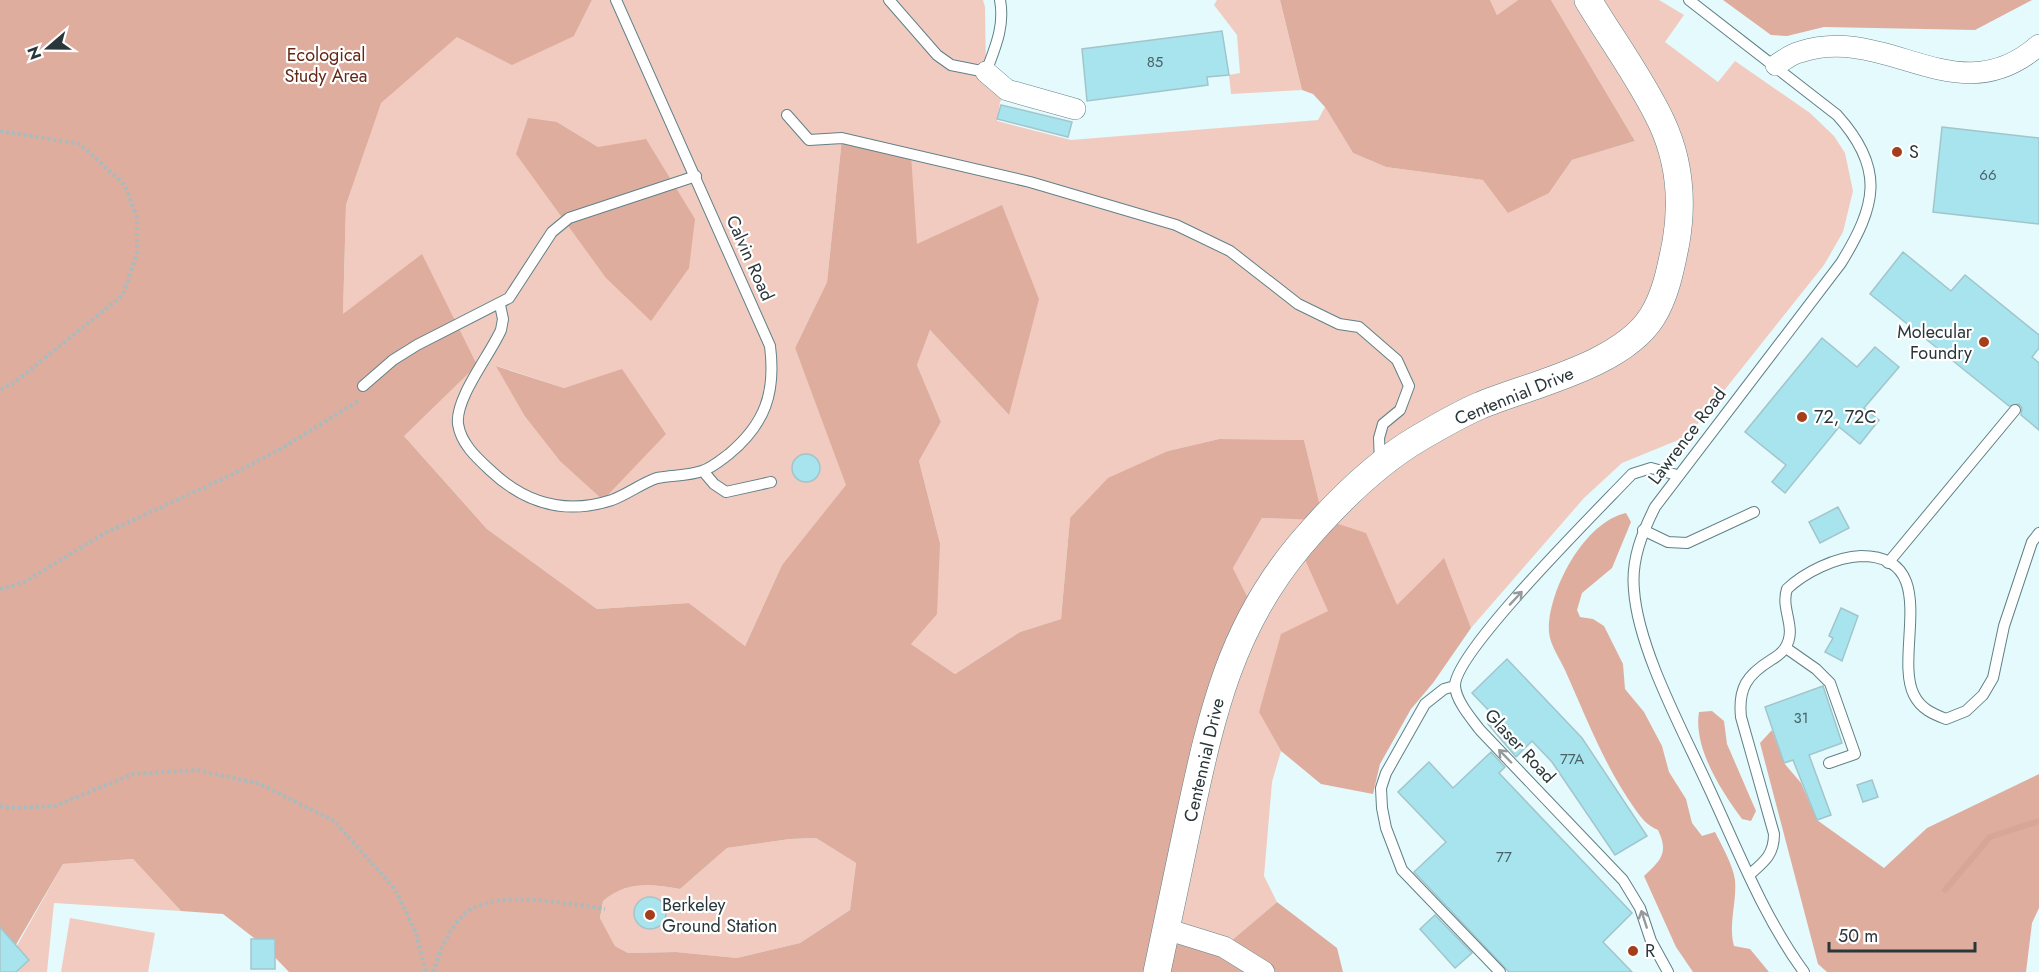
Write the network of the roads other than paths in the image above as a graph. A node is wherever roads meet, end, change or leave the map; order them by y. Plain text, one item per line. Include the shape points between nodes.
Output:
1 (616, 0) edge
2 (889, 0) edge
3 (1000, 0) edge
4 (1588, 0) edge
5 (1689, 0) edge
6 (2039, 45) edge
7 (1776, 65) junction
8 (986, 72) junction
9 (1075, 109) dead end
10 (787, 114) dead end
11 (696, 176) junction
12 (500, 305) junction
13 (363, 386) dead end
14 (2015, 411) dead end
15 (1381, 465) junction
16 (703, 471) junction
17 (1677, 475) junction
18 (771, 482) dead end
19 (1754, 512) dead end
20 (1643, 530) junction
21 (2039, 533) edge
22 (1888, 563) junction
23 (1786, 648) junction
24 (1455, 686) junction
25 (1829, 763) dead end
26 (1749, 875) junction
27 (1166, 929) junction
28 (1157, 972) edge
29 (1264, 972) edge
30 (1500, 972) edge
31 (1668, 972) edge
32 (1804, 972) edge

1 - 11 lane, Calvin Road
2 - 8 lane via 937,55 951,65
3 - 8 lane via 999,36
4 - 15 street, Centennial Drive via 1662,122 1680,189 1680,219 1669,272 1651,319 1634,336 1588,366 1474,408 1417,439
5 - 7 lane, Lawrence Road
6 - 7 street via 2011,63 1981,74 1940,70 1850,46 1799,52
7 - 17 lane, Lawrence Road via 1854,134 1870,171 1869,210 1841,263
8 - 9 street via 1007,90
10 - 15 lane via 809,140 842,138 1030,182 1176,225 1230,250 1288,297 1339,324 1359,327 1397,360 1409,386 1400,410 1383,424 1379,438
11 - 12 lane via 569,218 552,232 515,292
11 - 16 lane, Calvin Road via 770,346 774,372 759,422 745,441
12 - 13 lane via 417,345
12 - 16 lane, Calvin Road via 501,330 460,406 458,423 474,454 504,484 522,496 571,507 612,500 657,478
14 - 22 lane
15 - 27 street, Centennial Drive via 1342,498 1299,546 1244,631 1211,719
16 - 18 lane via 726,492
17 - 20 lane, Lawrence Road
24 -> 17 lane via 1468,656 1503,613 1632,474 1651,468
19 - 20 lane via 1687,543 1668,542
20 - 26 lane, Lawrence Road via 1635,558 1634,589 1648,650
21 - 22 lane via 2032,542 2004,626 1993,678 1983,695 1966,711 1946,719 1927,712 1914,695 1909,678 1908,587 1901,571
22 - 23 lane via 1874,556 1853,556 1833,561 1793,584 1784,598 1791,630
23 - 25 lane via 1830,683 1855,754
23 - 26 lane via 1748,676 1739,701 1774,834 1770,856
24 - 30 lane via 1444,689 1425,704 1386,773 1381,789 1382,808 1402,870
31 -> 24 lane, Glaser Road via 1633,893 1480,730
26 - 32 lane, Lawrence Road
27 - 28 street, Centennial Drive
27 - 29 street via 1224,947

